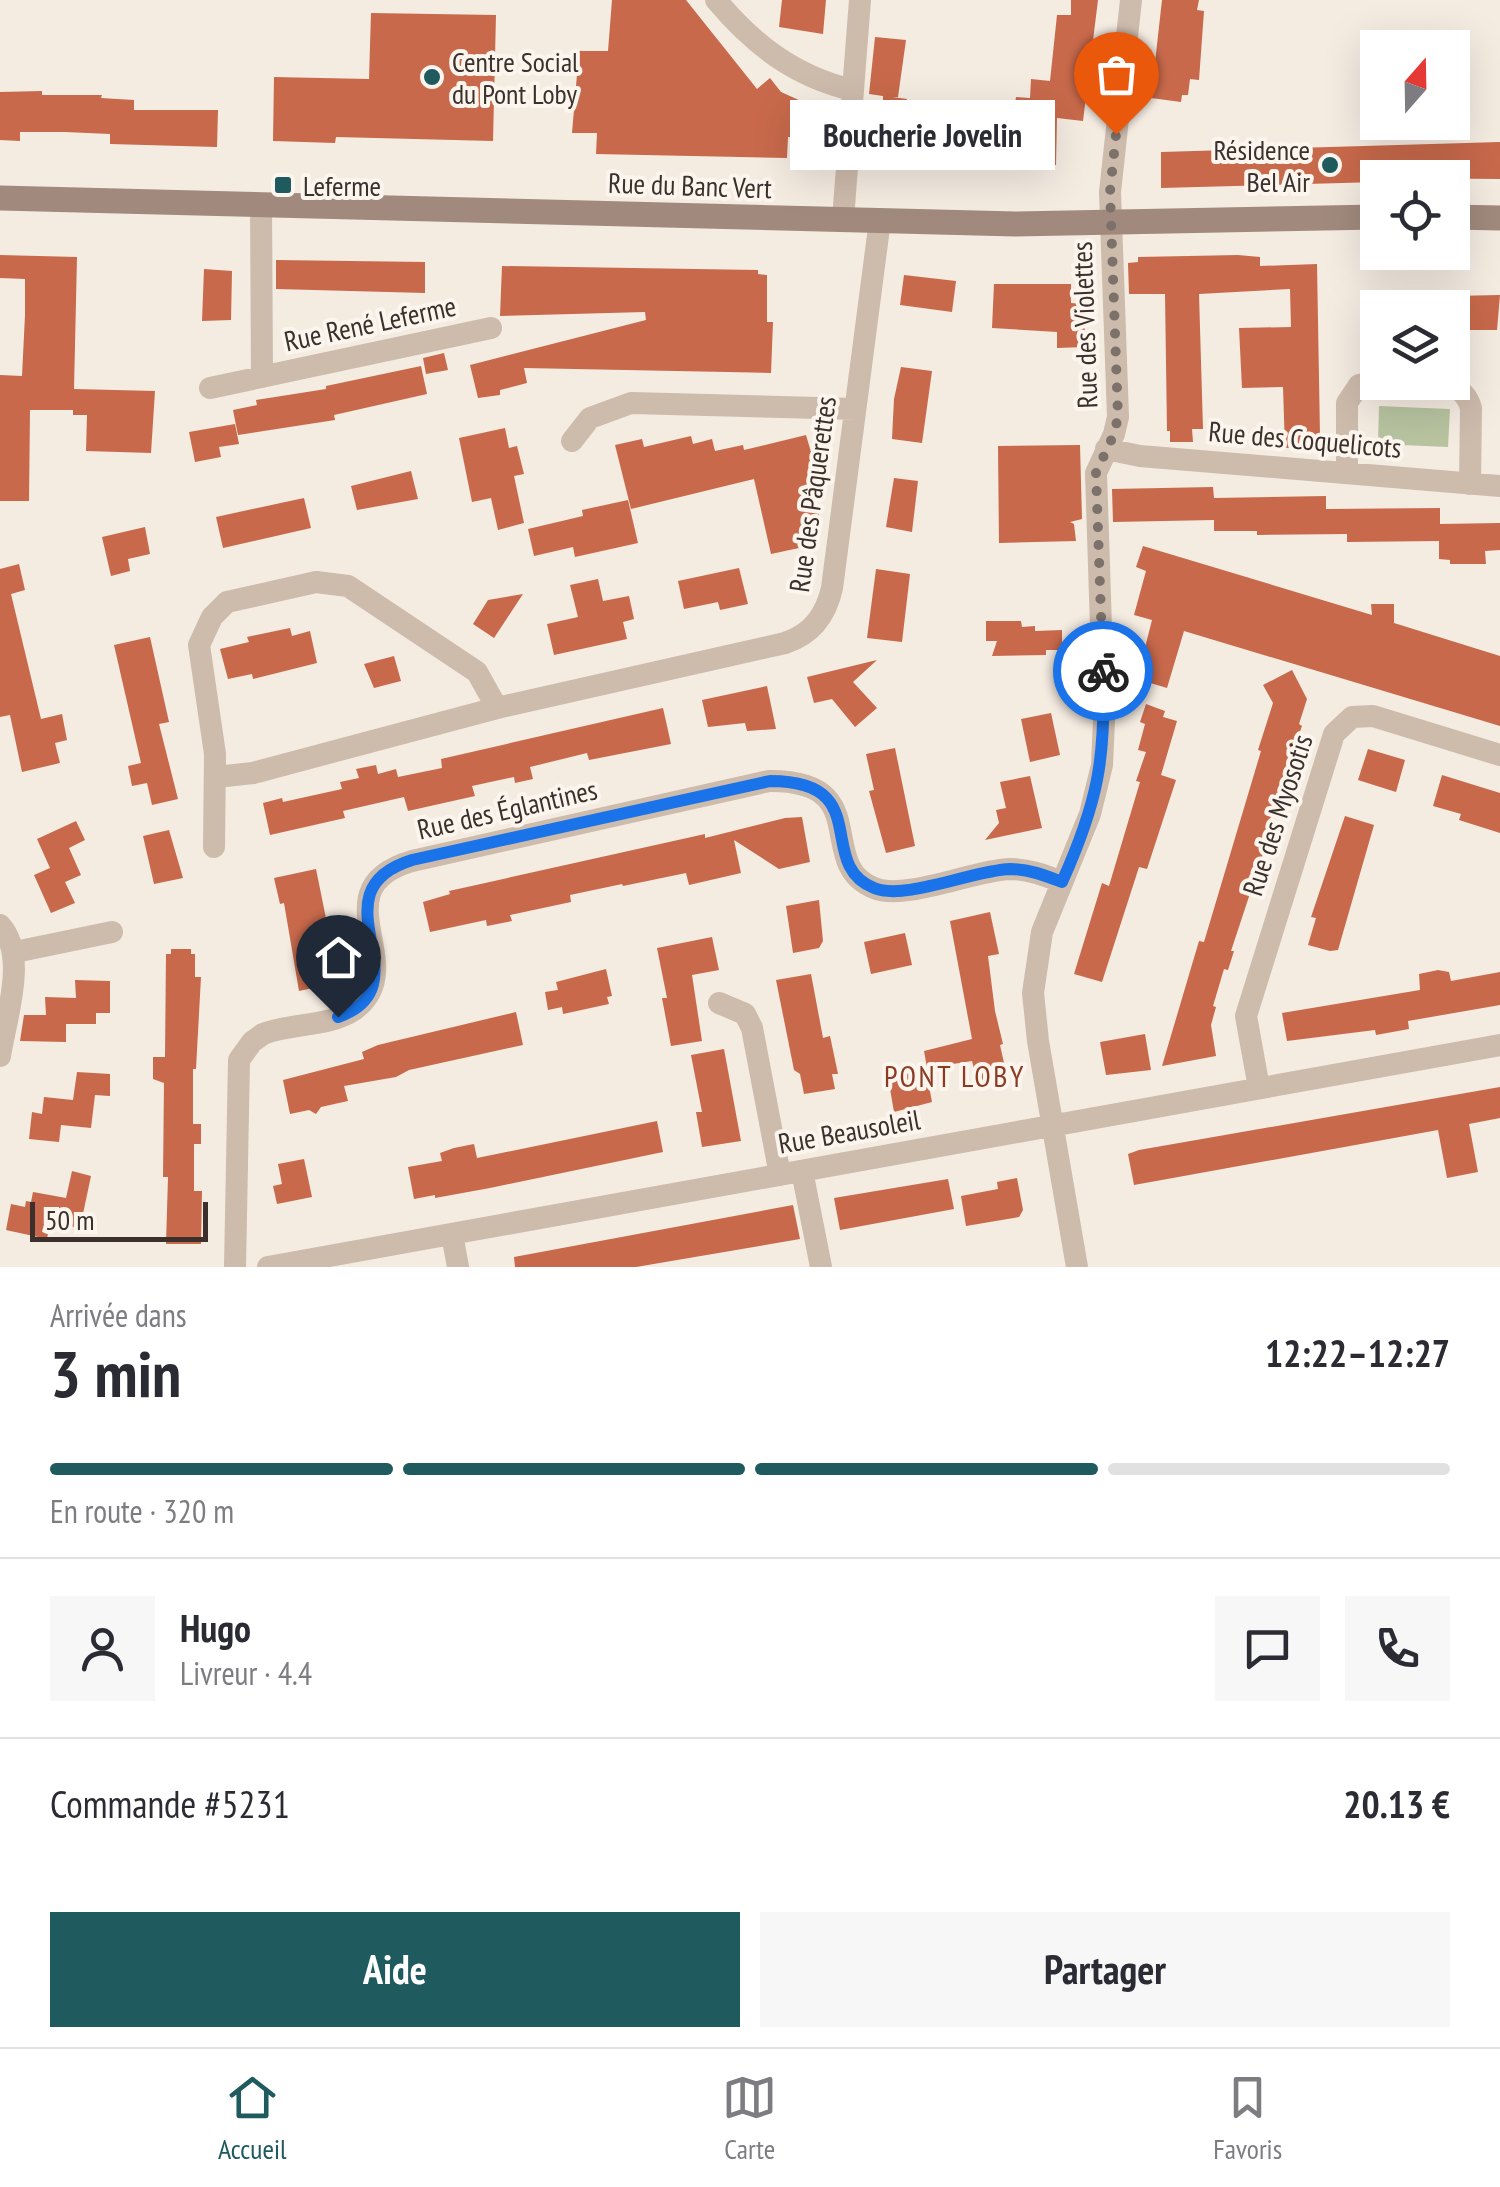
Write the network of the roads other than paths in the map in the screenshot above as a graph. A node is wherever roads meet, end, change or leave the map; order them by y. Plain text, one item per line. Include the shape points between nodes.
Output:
1 (716, 0) edge
2 (860, 0) edge
3 (1130, 0) edge
4 (852, 90) junction
5 (0, 198) edge
6 (262, 204) junction
7 (1360, 217) edge
8 (1470, 217) edge
9 (1500, 218) edge
10 (843, 219) junction
11 (880, 220) junction
12 (1111, 224) junction
13 (491, 328) dead end
14 (262, 377) junction
15 (1360, 385) edge
16 (210, 388) dead end
17 (1469, 400) edge
18 (855, 409) junction
19 (572, 441) dead end
20 (1106, 449) junction
21 (1347, 473) junction
22 (1470, 484) junction
23 (1500, 486) edge
24 (497, 708) junction
25 (1500, 755) edge
26 (216, 777) junction
27 (214, 848) dead end
28 (1062, 882) junction
29 (0, 925) edge
30 (112, 932) dead end
31 (15, 952) junction
32 (719, 1003) dead end
33 (1500, 1045) edge
34 (0, 1056) edge
35 (1259, 1088) junction
36 (1052, 1125) junction
37 (791, 1173) junction
38 (452, 1234) junction
39 (234, 1267) edge
40 (268, 1267) edge
41 (458, 1267) edge
42 (821, 1267) edge
43 (1077, 1267) edge

1 - 4 street via 774,57
2 - 4 street
3 - 12 street, Rue des Violettes
4 - 10 street
5 - 6 street, Rue du Banc Vert
6 - 10 street, Rue du Banc Vert
6 - 14 street, Rue René Leferme
7 - 12 street, Rue du Banc Vert
8 - 9 street
10 - 11 street, Rue du Banc Vert
11 - 12 street, Rue du Banc Vert
11 - 18 street, Rue des Pâquerettes
12 - 20 street, Rue des Violettes via 1118,408
13 - 14 street, Rue René Leferme
14 - 16 street, Rue René Leferme
15 - 21 street via 1347,403
17 - 22 street
18 - 19 street via 631,403 590,418
18 - 24 street, Rue des Pâquerettes via 832,588 823,615 806,633
20 - 21 street, Rue des Coquelicots
20 - 28 street, Rue des Violettes via 1096,473 1102,765
21 - 22 street, Rue des Coquelicots
22 - 23 street, Rue des Coquelicots
24 - 26 street, Rue des Pâquerettes
24 - 26 street via 477,672 348,586 316,582 234,600 217,610 200,645
25 - 35 street, Rue des Myosotis via 1366,715 1352,717 1334,734 1246,1016
26 - 27 street
28 - 36 street, Rue des Violettes via 1033,979
28 - 39 street, Rue des Églantines via 1006,869 896,892 876,890 851,868 828,800 814,788 784,781 389,869 367,903 376,962 368,995 345,1014 263,1034 239,1060
29 - 31 street
30 - 31 street
31 - 34 street
32 - 37 street via 745,1014 752,1028
33 - 35 street, Rue Beausoleil
35 - 36 street, Rue Beausoleil
36 - 37 street, Rue Beausoleil
36 - 43 street, Rue des Violettes
37 - 38 street, Rue Beausoleil
37 - 42 street
38 - 40 street, Rue Beausoleil
38 - 41 street

